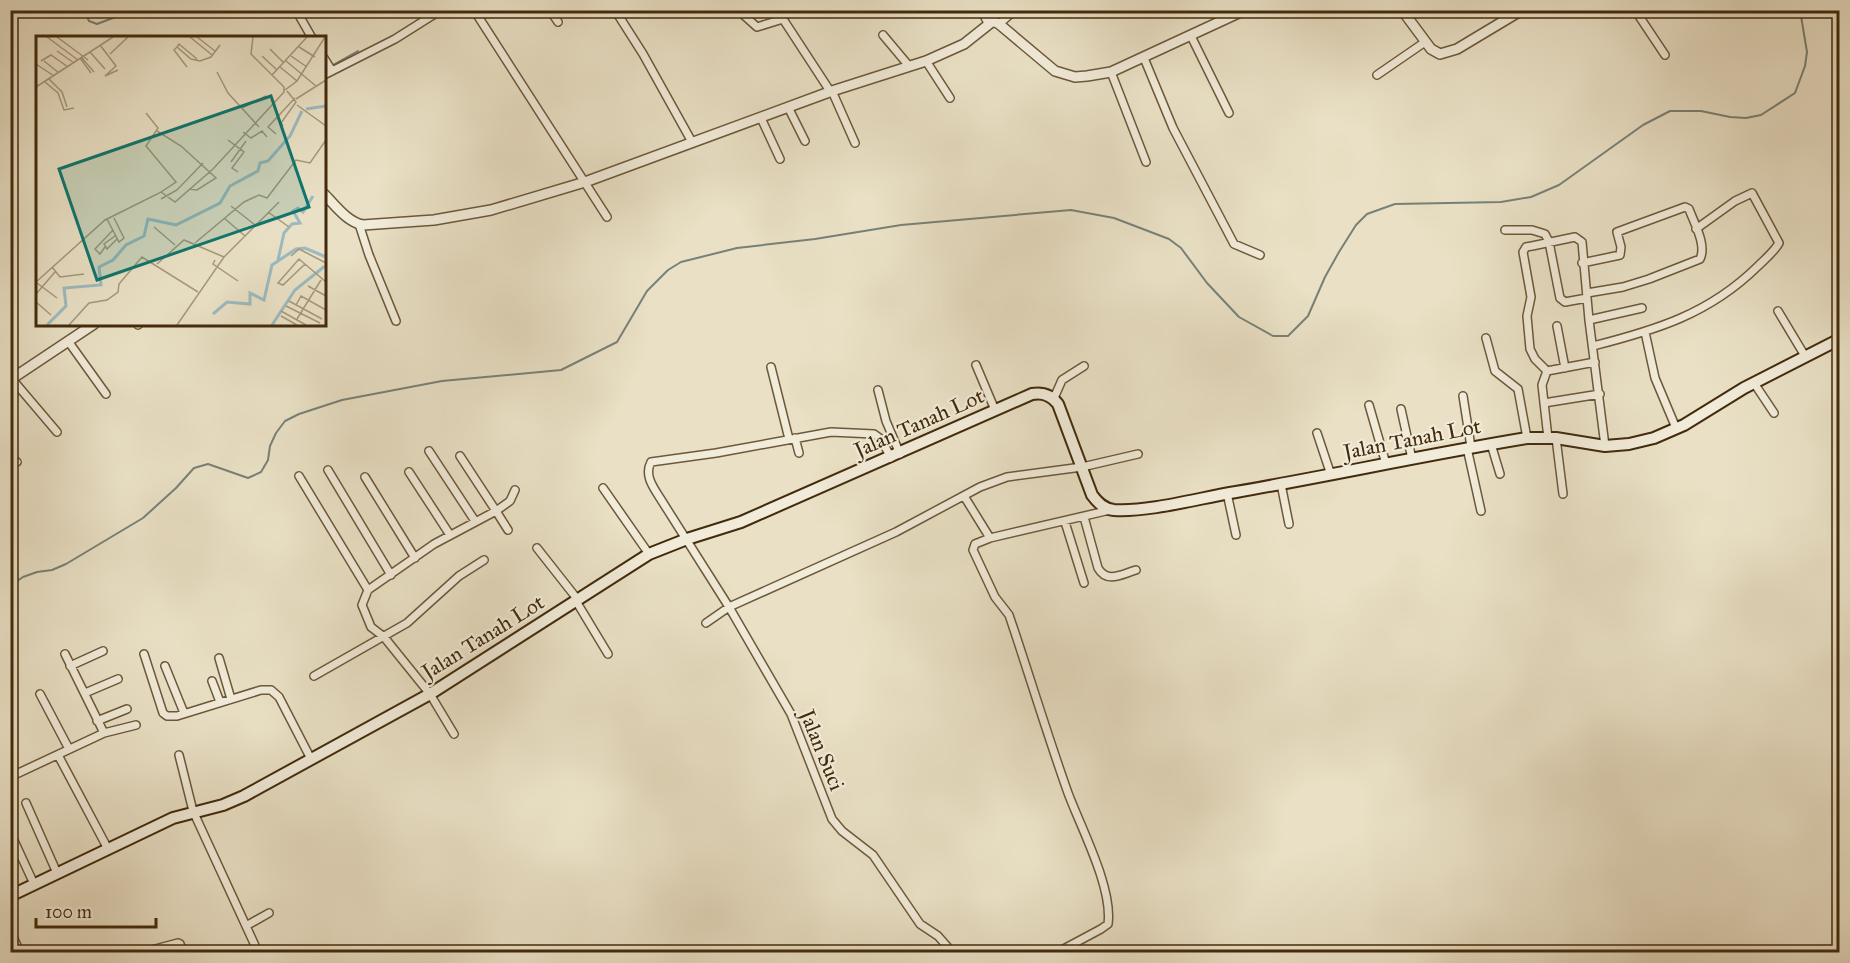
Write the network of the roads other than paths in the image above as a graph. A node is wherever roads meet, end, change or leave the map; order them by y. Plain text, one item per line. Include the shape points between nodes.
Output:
1 (296, 10) edge
2 (441, 10) edge
3 (474, 10) edge
4 (550, 10) edge
5 (615, 10) edge
6 (738, 10) edge
7 (981, 10) edge
8 (1015, 10) edge
9 (1245, 10) edge
10 (1522, 10) edge
11 (1635, 10) edge
12 (1406, 12) edge
13 (558, 22) dead end
14 (988, 23) junction
15 (999, 24) junction
16 (883, 35) dead end
17 (311, 36) edge
18 (1191, 36) junction
19 (1425, 42) junction
20 (1665, 55) dead end
21 (1144, 58) junction
22 (326, 61) edge
23 (926, 61) junction
24 (909, 66) junction
25 (332, 71) junction
26 (1111, 72) junction
27 (326, 74) edge
28 (1377, 75) dead end
29 (831, 91) junction
30 (950, 98) dead end
31 (788, 107) junction
32 (1229, 113) dead end
33 (761, 118) junction
34 (692, 141) junction
35 (805, 141) dead end
36 (855, 144) dead end
37 (780, 159) dead end
38 (1146, 162) dead end
39 (582, 179) junction
40 (326, 196) edge
41 (607, 217) dead end
42 (359, 224) junction
43 (1696, 229) junction
44 (1505, 230) dead end
45 (1549, 242) junction
46 (1260, 255) dead end
47 (1582, 263) junction
48 (1587, 296) junction
49 (1642, 308) dead end
50 (1778, 311) dead end
51 (1589, 320) junction
52 (396, 321) dead end
53 (91, 326) edge
54 (1557, 326) dead end
55 (1645, 332) junction
56 (1486, 338) dead end
57 (1839, 339) edge
58 (68, 341) junction
59 (1593, 346) junction
60 (1805, 356) junction
61 (1595, 362) junction
62 (976, 365) dead end
63 (1084, 366) dead end
64 (771, 367) dead end
65 (1565, 368) junction
66 (1547, 370) junction
67 (11, 379) edge
68 (1754, 383) junction
69 (878, 390) dead end
70 (106, 394) dead end
71 (1600, 394) junction
72 (1463, 396) dead end
73 (1053, 398) junction
74 (1544, 403) junction
75 (1369, 405) dead end
76 (1401, 408) dead end
77 (995, 410) junction
78 (1774, 413) dead end
79 (1676, 428) junction
80 (57, 432) dead end
81 (1317, 433) dead end
82 (1527, 438) junction
83 (1552, 438) junction
84 (792, 439) junction
85 (1491, 444) junction
86 (1605, 446) junction
87 (1469, 448) junction
88 (429, 451) dead end
89 (799, 453) dead end
90 (1138, 454) dead end
91 (460, 456) dead end
92 (896, 456) junction
93 (1412, 459) junction
94 (1386, 464) junction
95 (1082, 467) junction
96 (328, 470) dead end
97 (409, 472) dead end
98 (1500, 474) dead end
99 (1331, 475) junction
100 (299, 476) dead end
101 (365, 477) dead end
102 (1281, 484) junction
103 (603, 488) dead end
104 (515, 490) dead end
105 (1227, 493) junction
106 (1563, 494) dead end
107 (964, 496) junction
108 (1112, 510) junction
109 (1481, 510) dead end
110 (496, 511) junction
111 (1084, 518) junction
112 (475, 521) junction
113 (1065, 522) junction
114 (1289, 524) dead end
115 (508, 530) dead end
116 (450, 535) junction
117 (1236, 535) dead end
118 (990, 538) junction
119 (687, 539) junction
120 (537, 548) dead end
121 (649, 554) junction
122 (415, 558) junction
123 (484, 560) dead end
124 (1136, 570) dead end
125 (391, 575) junction
126 (1084, 583) dead end
127 (368, 590) junction
128 (577, 601) junction
129 (729, 607) junction
130 (706, 623) dead end
131 (384, 637) junction
132 (102, 651) dead end
133 (65, 654) dead end
134 (144, 654) dead end
135 (608, 654) dead end
136 (219, 658) dead end
137 (70, 666) junction
138 (165, 666) dead end
139 (314, 676) dead end
140 (118, 679) dead end
141 (212, 681) dead end
142 (85, 693) junction
143 (40, 694) dead end
144 (430, 694) junction
145 (231, 699) junction
146 (220, 702) junction
147 (127, 709) dead end
148 (184, 713) junction
149 (97, 721) junction
150 (136, 725) dead end
151 (104, 733) junction
152 (454, 734) dead end
153 (69, 749) junction
154 (58, 755) junction
155 (179, 755) dead end
156 (311, 759) junction
157 (10, 777) edge
158 (26, 803) dead end
159 (193, 811) junction
160 (10, 832) edge
161 (108, 849) junction
162 (57, 873) junction
163 (34, 884) junction
164 (10, 896) edge
165 (269, 913) dead end
166 (246, 926) junction
167 (10, 931) edge
168 (162, 950) edge
169 (20, 952) edge
170 (144, 952) edge
171 (183, 952) edge
172 (255, 952) edge
173 (952, 952) edge
174 (1058, 952) edge

1 - 17 street
2 - 25 street
3 - 39 street
4 - 13 street
5 - 34 street
6 - 29 street via 757,27 783,19
7 - 14 street
8 - 15 street
9 - 18 street
10 - 19 street via 1452,52 1440,54
11 - 20 street
12 - 19 street
14 - 15 street
14 - 23 street via 964,44
15 - 26 street via 1063,75
16 - 24 street
18 - 21 street
18 - 32 street
19 - 28 street
21 - 26 street
21 - 46 street via 1173,128 1234,244
22 - 25 street
23 - 24 street
23 - 30 street
24 - 29 street
25 - 27 street
26 - 38 street
29 - 31 street
29 - 36 street
31 - 33 street
31 - 35 street
33 - 34 street
33 - 37 street
34 - 39 street
39 - 41 street
39 - 42 street via 491,210 434,220
40 - 42 street
42 - 52 street
43 - 47 street via 1685,207 1617,232 1622,247 1620,255
43 - 48 street via 1701,243 1700,259 1649,279
43 - 55 street via 1752,193 1779,243 1722,297
44 - 45 street via 1539,231
45 - 47 street via 1575,237 1580,240
45 - 48 street via 1561,300
45 - 66 street via 1526,247 1523,252 1531,297 1527,316 1530,349
47 - 48 street
48 - 51 street
49 - 51 street
50 - 60 street
51 - 59 street
53 - 58 street
54 - 65 street
55 - 59 street
55 - 79 street via 1655,378
56 - 82 street via 1495,371 1518,389
57 - 60 main road, Jalan Tanah Lot
58 - 67 street
58 - 70 street
59 - 61 street
60 - 68 main road, Jalan Tanah Lot
61 - 65 street
61 - 71 street
62 - 77 street
63 - 73 street via 1062,380
64 - 84 street
65 - 66 street
66 - 74 street via 1542,385
67 - 80 street
68 - 78 street
68 - 79 main road, Jalan Tanah Lot
69 - 92 street
71 - 74 street
71 - 86 street
72 - 87 street
73 - 77 main road, Jalan Tanah Lot via 1036,393
73 - 95 main road
74 - 83 street
75 - 94 street
76 - 93 street
77 - 92 main road, Jalan Tanah Lot
79 - 86 main road, Jalan Tanah Lot via 1646,440
81 - 99 street
82 - 83 main road, Jalan Tanah Lot
82 - 85 main road, Jalan Tanah Lot
83 - 86 main road, Jalan Tanah Lot
83 - 106 street
84 - 89 street
84 - 92 street via 831,432 874,434
84 - 119 street, Jalan Suci via 651,462 650,480
85 - 87 main road, Jalan Tanah Lot
85 - 98 street
87 - 93 main road, Jalan Tanah Lot
87 - 109 street
88 - 112 street
90 - 95 street
91 - 110 street
92 - 119 main road, Jalan Tanah Lot via 741,522
93 - 94 main road, Jalan Tanah Lot
94 - 99 main road, Jalan Tanah Lot
95 - 107 street via 1007,477
95 - 108 main road via 1092,495
96 - 125 street
97 - 116 street
99 - 102 main road, Jalan Tanah Lot
100 - 127 street
101 - 122 street
102 - 105 main road, Jalan Tanah Lot
102 - 114 street
103 - 121 street
104 - 110 street via 510,501
105 - 108 main road, Jalan Tanah Lot
105 - 117 street
107 - 118 street
107 - 129 street via 896,532
108 - 111 street
110 - 112 street
110 - 115 street
111 - 113 street
111 - 124 street via 1102,575 1108,578
112 - 116 street
113 - 118 street
113 - 126 street
116 - 122 street
118 - 174 street via 975,544 973,550 995,597 1009,615 1068,793 1105,889 1108,924
119 - 121 main road, Jalan Tanah Lot
119 - 129 street, Jalan Suci
120 - 128 street
121 - 128 main road, Jalan Tanah Lot
122 - 125 street
123 - 131 street
125 - 127 street
127 - 131 street via 362,608 371,627
128 - 135 street
128 - 144 main road, Jalan Tanah Lot
129 - 130 street
129 - 173 street, Jalan Suci via 791,714 832,819 873,855 920,924
131 - 139 street
131 - 144 street
132 - 137 street
133 - 137 street
134 - 148 street via 163,713
136 - 145 street
137 - 142 street
138 - 148 street
140 - 142 street
141 - 146 street
142 - 149 street
143 - 153 street
144 - 152 street
144 - 156 main road, Jalan Tanah Lot
145 - 146 street
145 - 156 street via 261,690 274,692
146 - 148 street
147 - 149 street
149 - 151 street
150 - 151 street
151 - 153 street
153 - 154 street
154 - 157 street
154 - 161 street
155 - 159 street
156 - 159 main road, Jalan Tanah Lot via 229,803
158 - 162 street
159 - 161 main road, Jalan Tanah Lot
159 - 166 street
160 - 163 street
161 - 162 main road, Jalan Tanah Lot
162 - 163 main road, Jalan Tanah Lot
163 - 164 main road, Jalan Tanah Lot
165 - 166 street
166 - 172 street
167 - 169 street
168 - 170 street
168 - 171 street via 179,943

